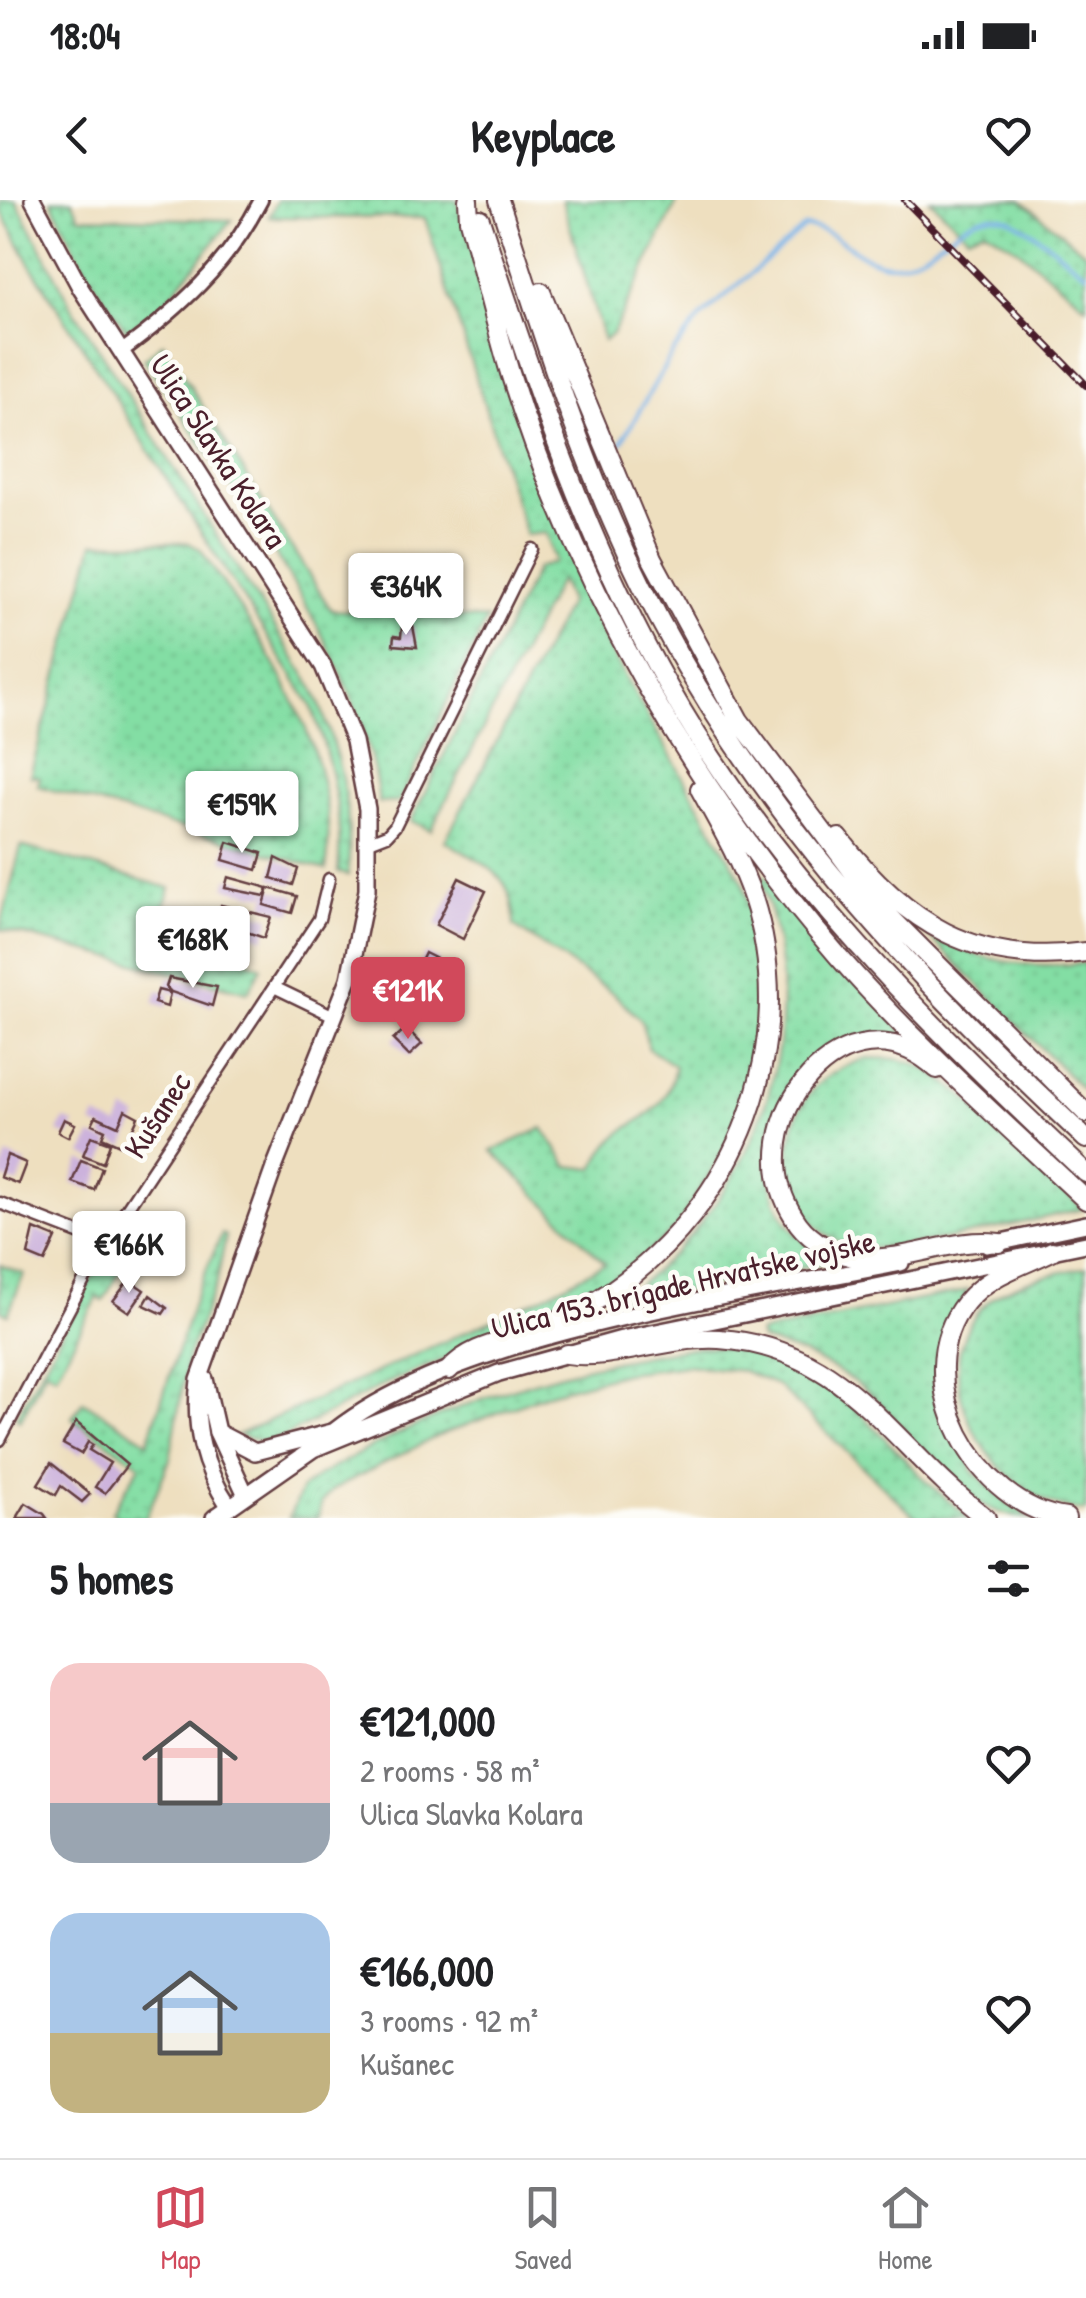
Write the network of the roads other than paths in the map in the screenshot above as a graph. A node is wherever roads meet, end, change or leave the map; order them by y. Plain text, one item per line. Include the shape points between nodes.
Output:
1 (33, 200) edge
2 (261, 200) edge
3 (471, 200) edge
4 (499, 200) edge
5 (517, 255) junction
6 (122, 351) junction
7 (532, 549) dead end
8 (652, 696) junction
9 (778, 770) junction
10 (369, 842) junction
11 (329, 878) dead end
12 (1086, 952) edge
13 (274, 987) junction
14 (334, 1016) junction
15 (1086, 1113) edge
16 (1086, 1139) edge
17 (1026, 1144) junction
18 (1086, 1173) edge
19 (1086, 1200) edge
20 (0, 1203) edge
21 (1086, 1224) edge
22 (104, 1243) junction
23 (999, 1243) junction
24 (1086, 1244) edge
25 (1052, 1251) junction
26 (567, 1354) junction
27 (204, 1365) junction
28 (448, 1370) junction
29 (217, 1432) junction
30 (332, 1432) junction
31 (0, 1440) edge
32 (313, 1450) junction
33 (245, 1493) junction
34 (229, 1506) junction
35 (214, 1518) edge
36 (986, 1518) edge
37 (1066, 1518) edge

1 - 6 main road, Ulica Slavka Kolara
2 - 6 street via 210,276 176,312
3 - 8 highway via 469,220 511,375 558,503
3 - 18 highway via 572,484 679,704 754,816 850,936
4 - 5 highway
5 - 9 highway via 533,270 675,608 739,720
5 - 16 highway via 612,522 720,723 870,924
6 - 10 main road, Ulica Slavka Kolara via 323,666 354,740
7 - 10 street via 395,826
8 - 17 highway via 736,826 838,956
8 - 28 highway via 654,712 740,864 761,929 768,1026 746,1125 718,1182 642,1266 578,1310 464,1355
9 - 12 highway via 866,873 938,932 1026,956
9 - 15 highway via 878,904
10 - 14 main road, Ulica Slavka Kolara via 363,919
11 - 13 street, Kušanec via 320,919
13 - 14 street
13 - 22 street, Kušanec
14 - 27 main road, Ulica Slavka Kolara
17 - 19 highway
17 - 23 highway via 930,1063 876,1045 824,1062 803,1080 780,1122 776,1176 783,1201 815,1240 846,1256 876,1258 974,1239
20 - 22 street
21 - 23 main road, Ulica 153. brigade Hrvatske vojske
22 - 31 street, Kušanec
23 - 28 main road, Ulica 153. brigade Hrvatske vojske via 614,1322
24 - 25 main road, Ulica 153. brigade Hrvatske vojske
25 - 26 main road, Ulica 153. brigade Hrvatske vojske
25 - 37 highway via 992,1278 966,1303 946,1346 944,1373 955,1426 980,1468 1026,1504
26 - 32 main road, Ulica 153. brigade Hrvatske vojske via 460,1387
26 - 36 highway via 716,1339 777,1348 840,1380 952,1493
27 - 29 main road
27 - 34 main road, Ulica Slavka Kolara via 199,1438
28 - 30 main road, Ulica 153. brigade Hrvatske vojske via 381,1398
29 - 30 main road via 255,1452
29 - 33 main road
30 - 32 main road, Ulica 153. brigade Hrvatske vojske
32 - 33 main road, Ulica 153. brigade Hrvatske vojske
33 - 34 main road, Ulica 153. brigade Hrvatske vojske
34 - 35 main road, Ulica 153. brigade Hrvatske vojske

